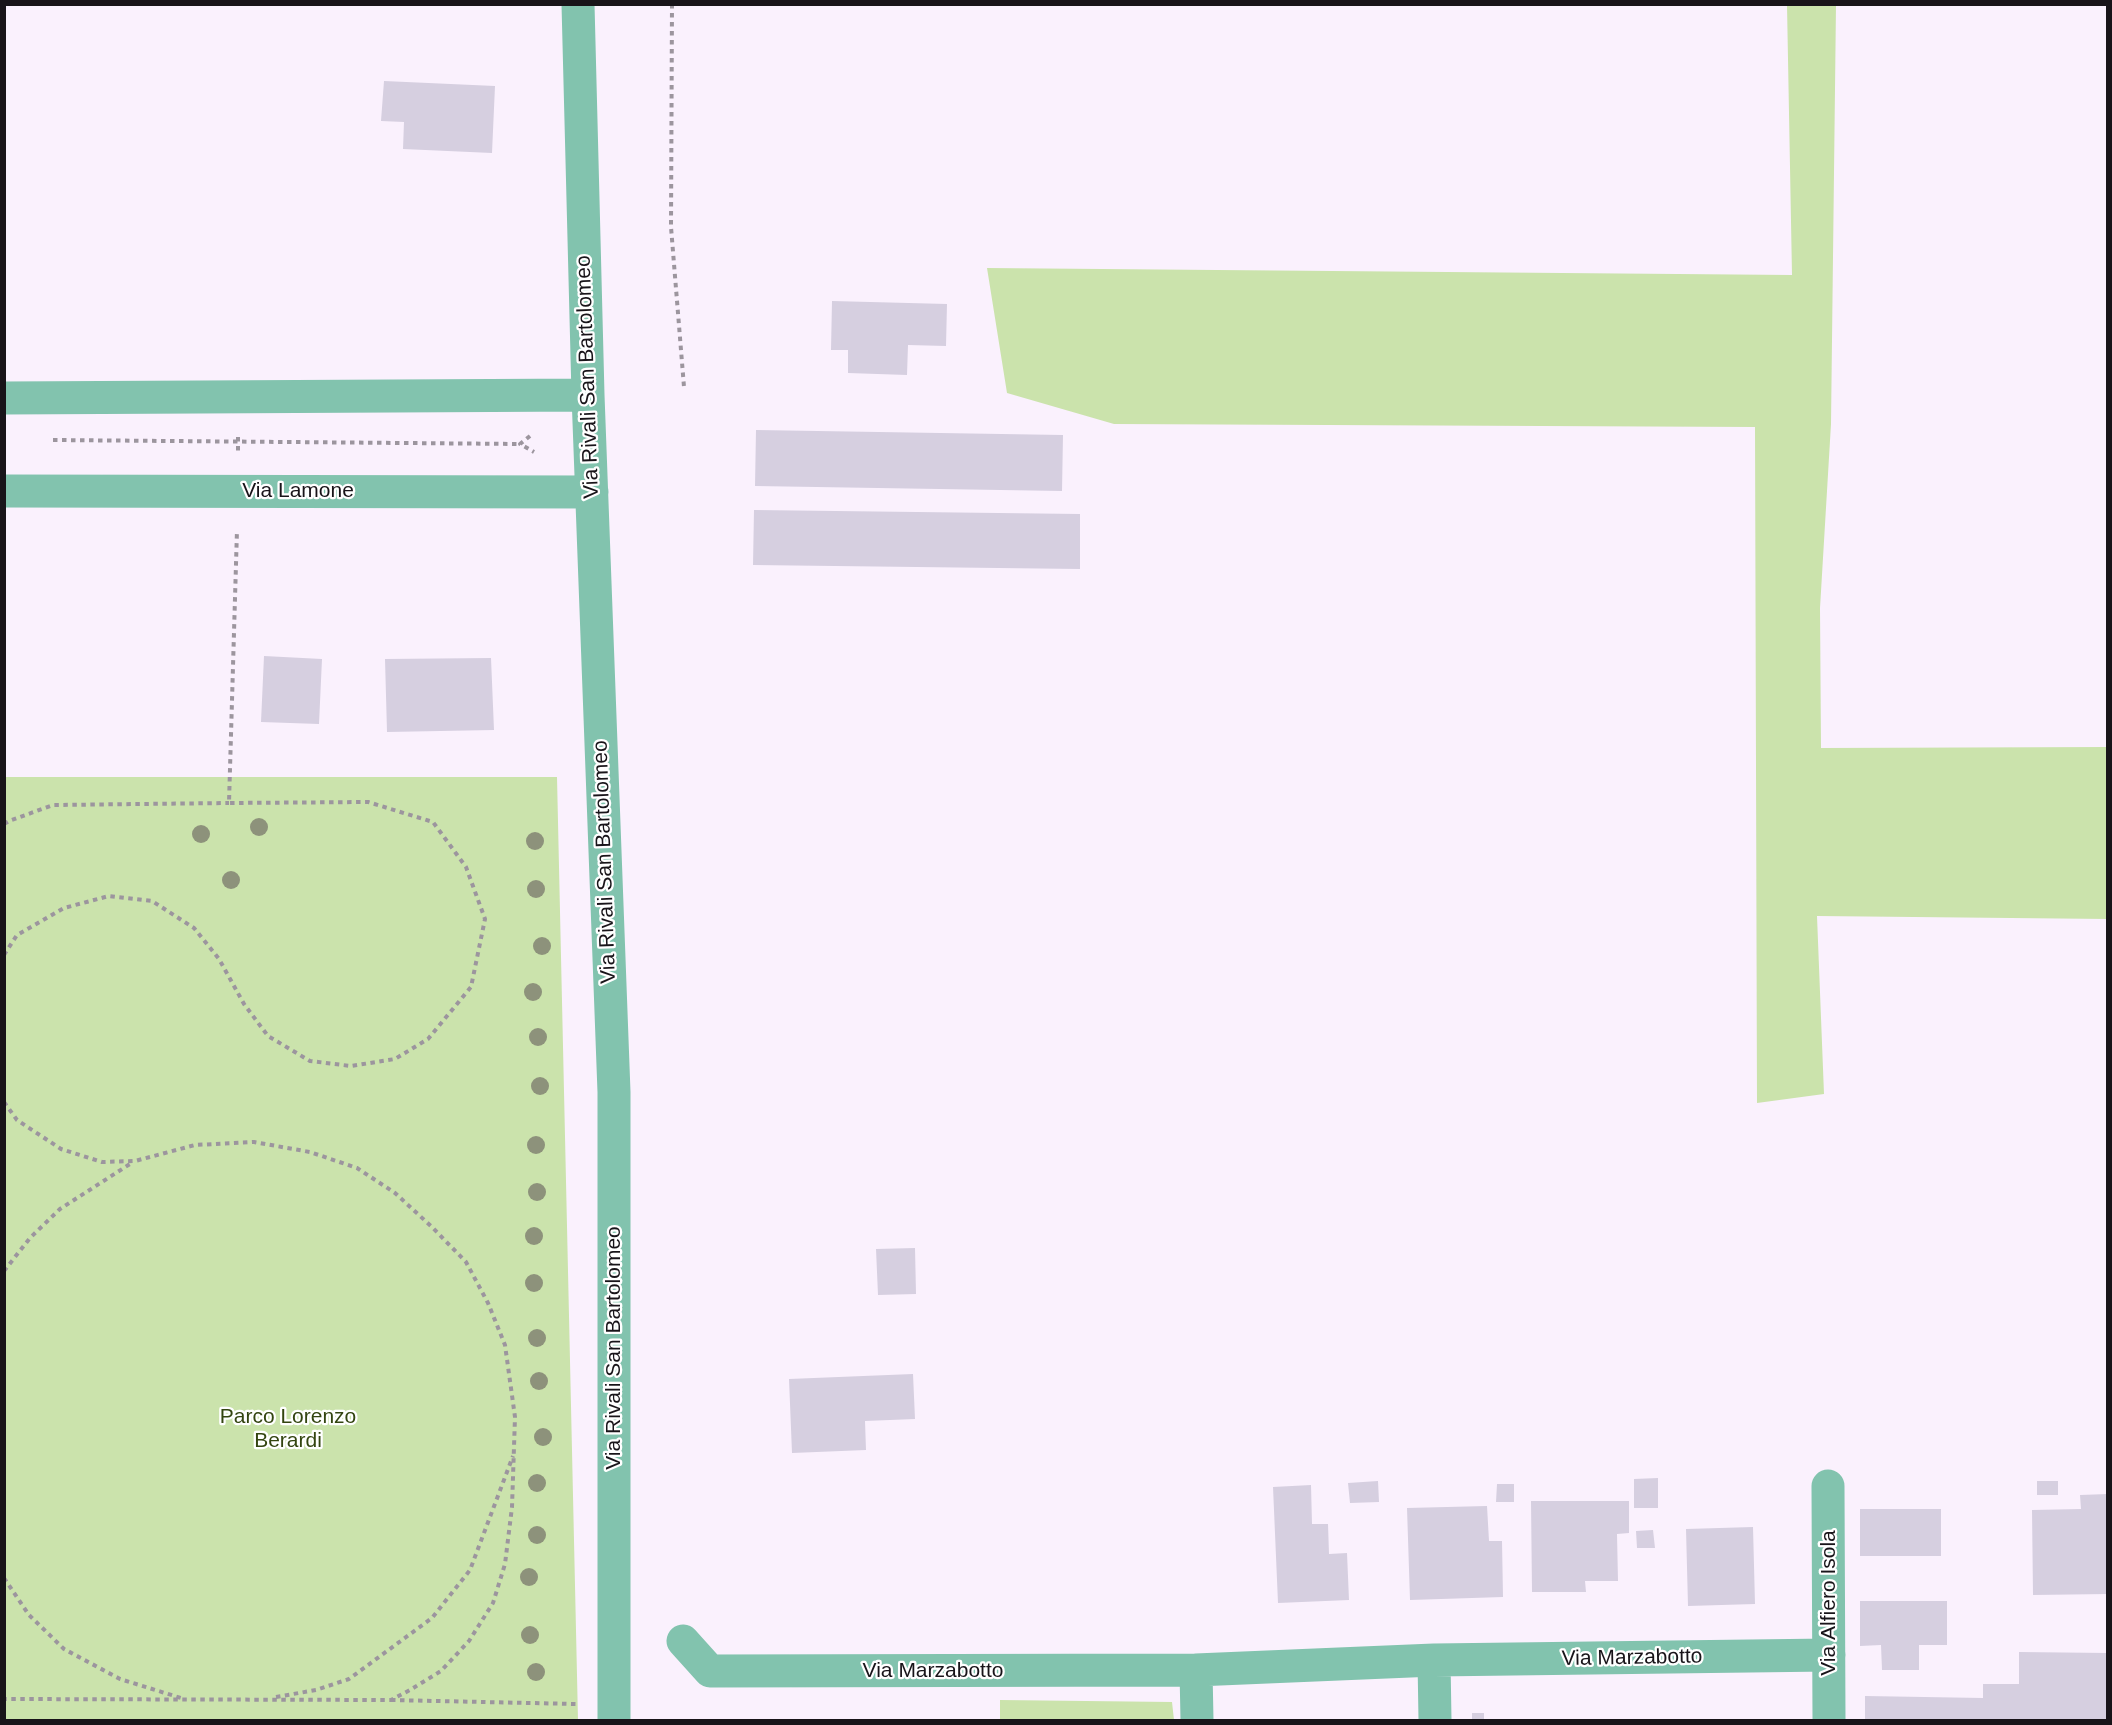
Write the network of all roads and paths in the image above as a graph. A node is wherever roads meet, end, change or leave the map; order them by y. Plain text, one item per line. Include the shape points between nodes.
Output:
1 (578, 4) edge
2 (672, 4) edge
3 (684, 387) dead end
4 (588, 395) junction
5 (556, 396) junction
6 (238, 397) junction
7 (4, 398) edge
8 (51, 440) dead end
9 (238, 443) junction
10 (520, 444) junction
11 (4, 491) edge
12 (238, 491) junction
13 (578, 492) junction
14 (230, 803) junction
15 (4, 824) edge
16 (4, 955) edge
17 (4, 1102) edge
18 (135, 1161) junction
19 (4, 1271) edge
20 (514, 1452) junction
21 (1828, 1486) dead end
22 (4, 1578) edge
23 (683, 1641) dead end
24 (1829, 1655) junction
25 (1434, 1660) junction
26 (1196, 1670) junction
27 (4, 1699) edge
28 (264, 1699) junction
29 (185, 1700) junction
30 (391, 1700) junction
31 (614, 1713) edge
32 (1197, 1720) edge
33 (1435, 1720) edge
34 (1829, 1720) edge

1 - 4 street, Via Rivali San Bartolomeo
2 - 3 path via 671,227
4 - 5 street
4 - 13 street, Via Rivali San Bartolomeo
5 - 6 street
5 - 10 path via 541,427
6 - 7 street
6 - 9 path
8 - 9 path
9 - 10 path
9 - 12 path
10 - 13 path via 545,458
11 - 12 street, Via Lamone
12 - 13 street, Via Lamone
12 - 14 path
13 - 31 street, Via Rivali San Bartolomeo via 614,1092
14 - 15 path via 53,805
14 - 16 path via 368,802 433,822 466,867 485,919 471,987 428,1039 395,1059 351,1066 310,1061 268,1036 194,928 152,902 110,896 64,908 17,935
17 - 18 path via 17,1120 61,1149 102,1162
18 - 19 path via 60,1209
18 - 20 path via 195,1145 254,1142 310,1152 357,1168 395,1193 465,1262 488,1303 505,1345 515,1417
20 - 28 path via 470,1570 432,1618 349,1679 316,1690
20 - 30 path via 505,1564 493,1603 469,1641 441,1671
21 - 24 street, Via Alfiero Isola
22 - 29 path via 29,1615 64,1649 120,1679
23 - 26 street, Via Marzabotto via 710,1671
24 - 25 street, Via Marzabotto
24 - 34 street, Via Alfiero Isola
25 - 26 street, Via Marzabotto
25 - 33 street
26 - 32 street
27 - 29 path
28 - 29 path
28 - 30 path
30 - 31 path

